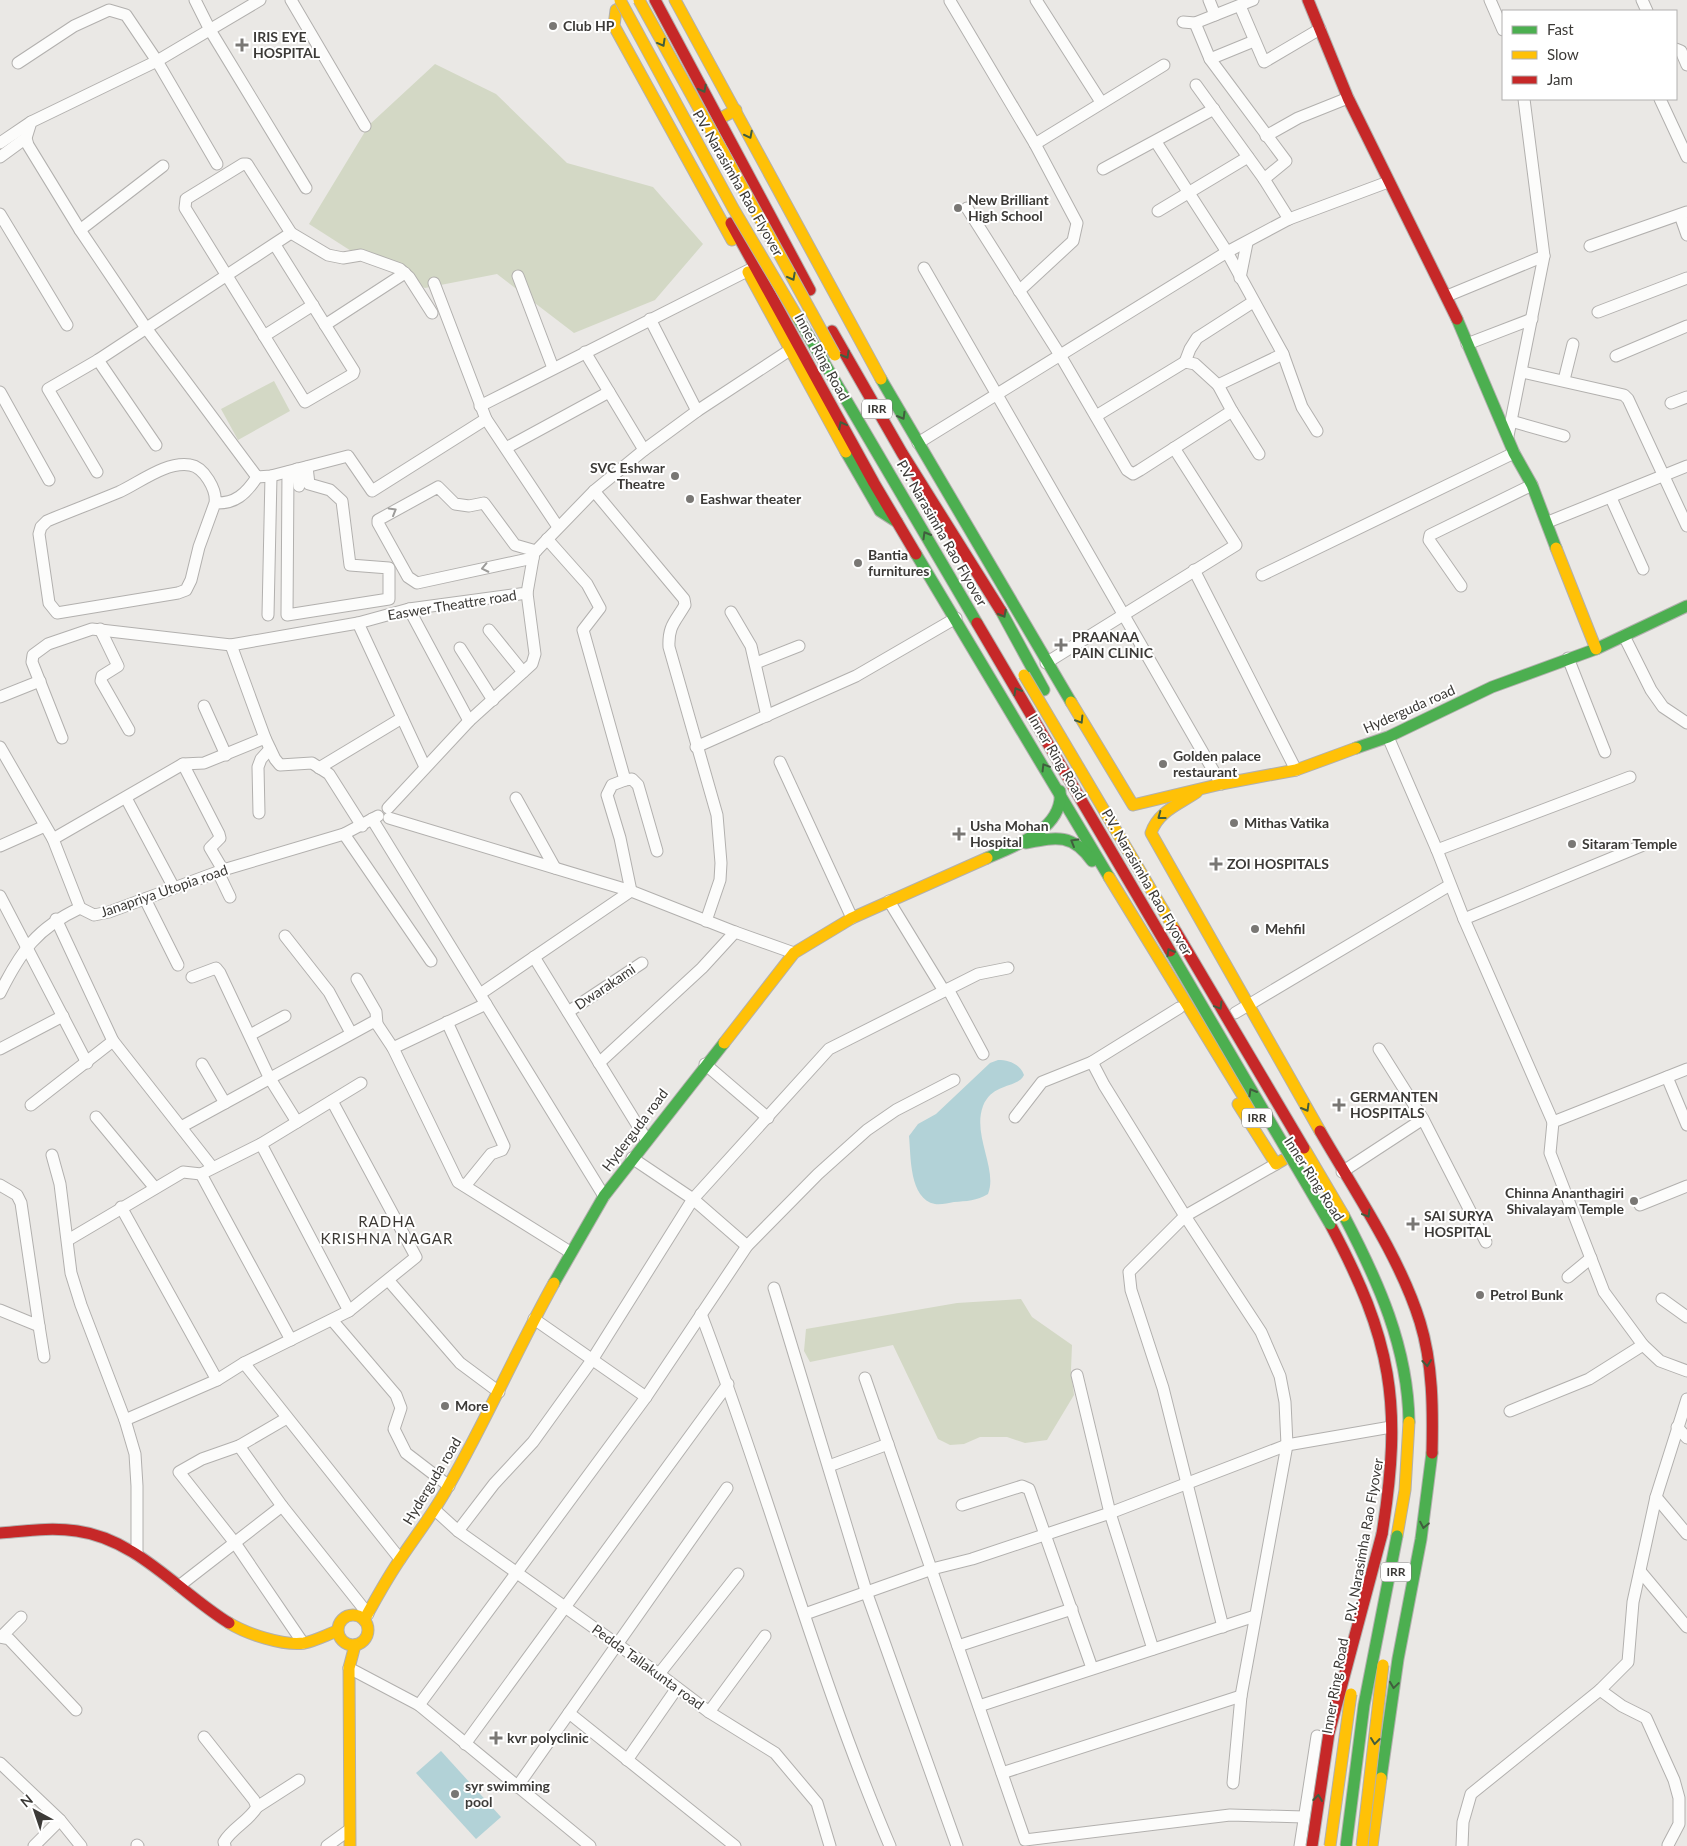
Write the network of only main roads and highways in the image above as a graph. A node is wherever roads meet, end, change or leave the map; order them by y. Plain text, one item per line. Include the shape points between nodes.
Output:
1 (639, 0) edge
2 (655, 0) edge
3 (675, 0) edge
4 (1308, 0) edge
5 (615, 3) edge
6 (736, 110) junction
7 (719, 119) junction
8 (968, 580) dead end
9 (1687, 606) edge
10 (1003, 640) dead end
11 (1596, 649) junction
12 (1201, 789) junction
13 (1060, 791) junction
14 (1015, 846) junction
15 (1280, 1162) junction
16 (1342, 1172) junction
17 (1330, 1179) junction
18 (0, 1533) edge
19 (1380, 1534) junction
20 (1400, 1537) junction
21 (366, 1617) junction
22 (337, 1631) junction
23 (355, 1645) junction
24 (350, 1846) edge
25 (1312, 1846) edge
26 (1329, 1846) edge
27 (1348, 1846) edge
28 (1362, 1846) edge
29 (1372, 1846) edge

1 -> 8 main road, P.V. Narasimha Rao Flyover, bridge via 840,365
2 -> 7 main road, Inner Ring Road / IRR
3 - 6 main road
4 - 11 main road via 1348,98 1447,296 1514,453 1532,485
13 -> 5 main road, Inner Ring Road / IRR via 794,347
19 -> 5 main road, P.V. Narasimha Rao Flyover, bridge via 1394,1458 1393,1396 1381,1336 1360,1279
6 - 7 main road
6 -> 12 main road, Hyderguda road via 817,265 918,443 1132,805
7 -> 17 main road, Inner Ring Road / IRR via 831,329 902,453 994,598 1033,672
9 - 11 main road, Hyderguda road
10 -> 20 main road, P.V. Narasimha Rao Flyover, bridge via 1344,1216 1379,1283 1396,1331 1408,1394 1409,1458
11 - 12 main road, Hyderguda road via 1492,687 1388,737 1296,770
12 -> 16 main road via 1183,804 1158,816 1152,824 1151,833
13 - 14 main road, Hyderguda road via 1061,801 1054,817
13 - 15 main road, Inner Ring Road / IRR
15 -> 14 main road via 1179,1008 1085,849 1069,838 1054,837
14 - 21 main road, Hyderguda road via 852,918 794,952 604,1196 534,1319 449,1486
15 - 19 main road, Inner Ring Road / IRR via 1328,1226 1357,1280 1369,1308 1385,1366 1392,1427
16 - 17 main road
16 -> 29 main road via 1386,1247 1416,1314 1424,1337 1433,1414 1429,1497 1396,1671
17 - 20 main road, Inner Ring Road / IRR via 1394,1299 1412,1360 1416,1457 1413,1491
18 - 22 main road via 53,1528 100,1536 137,1554 204,1608 238,1630 273,1641 304,1643
19 - 20 main road
25 -> 19 main road, bridge via 1329,1733
19 - 26 main road, P.V. Narasimha Rao Flyover, bridge via 1349,1704
20 - 27 main road, P.V. Narasimha Rao Flyover, bridge via 1364,1704
20 -> 28 main road, bridge
21 - 22 main road via 347,1616 339,1622
21 - 23 main road via 367,1634 361,1643
22 - 23 main road via 342,1641
23 - 24 main road via 349,1668

